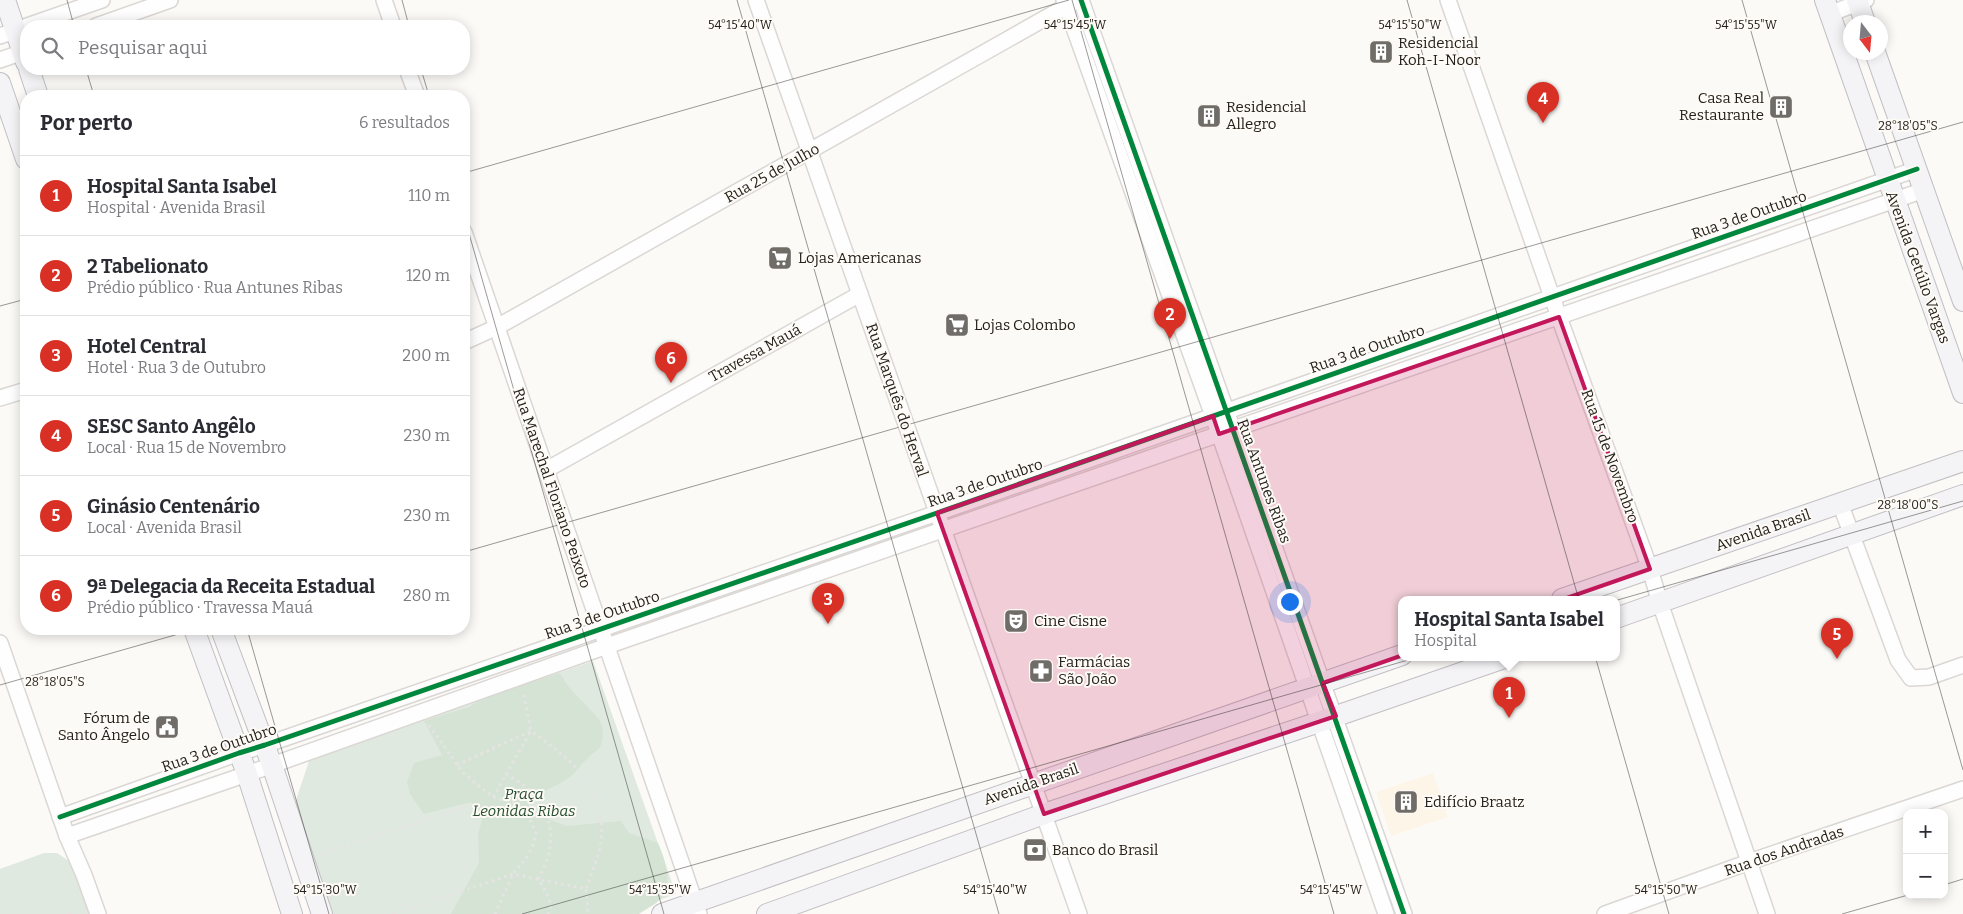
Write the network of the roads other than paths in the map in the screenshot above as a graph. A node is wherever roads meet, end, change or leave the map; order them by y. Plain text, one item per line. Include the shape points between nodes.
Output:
1 (5, 0) edge
2 (102, 0) edge
3 (170, 0) edge
4 (384, 0) edge
5 (756, 0) edge
6 (1082, 0) edge
7 (1448, 0) edge
8 (1860, 1) edge
9 (1069, 2) edge
10 (1827, 7) edge
11 (1863, 15) edge
12 (45, 20) edge
13 (113, 20) edge
14 (391, 20) edge
15 (17, 30) edge
16 (20, 58) edge
17 (0, 60) edge
18 (1878, 60) edge
19 (31, 75) edge
20 (410, 75) edge
21 (0, 83) edge
22 (36, 90) edge
23 (415, 90) edge
24 (20, 140) edge
25 (810, 152) junction
26 (1917, 169) junction
27 (1887, 180) junction
28 (1138, 185) junction
29 (1924, 190) junction
30 (1894, 201) junction
31 (1697, 247) junction
32 (470, 249) edge
33 (1704, 267) junction
34 (860, 294) junction
35 (1552, 298) junction
36 (1963, 301) edge
37 (1559, 317) junction
38 (497, 327) junction
39 (470, 339) edge
40 (20, 392) edge
41 (1963, 393) edge
42 (0, 398) edge
43 (1219, 414) junction
44 (1226, 431) junction
45 (1963, 461) edge
46 (546, 470) junction
47 (1963, 495) edge
48 (1840, 503) junction
49 (937, 513) junction
50 (943, 530) junction
51 (1852, 535) junction
52 (800, 560) junction
53 (1650, 569) junction
54 (805, 578) junction
55 (1571, 596) edge
56 (1660, 603) junction
57 (1620, 617) edge
58 (601, 628) junction
59 (196, 635) edge
60 (223, 635) edge
61 (0, 643) edge
62 (607, 646) junction
63 (1398, 656) edge
64 (1490, 661) edge
65 (1963, 665) edge
66 (1315, 685) junction
67 (1327, 719) junction
68 (265, 745) junction
69 (239, 753) junction
70 (272, 765) junction
71 (247, 774) junction
72 (1033, 783) junction
73 (1359, 784) junction
74 (1963, 789) edge
75 (1343, 790) junction
76 (1044, 814) junction
77 (60, 817) junction
78 (67, 836) junction
79 (1749, 862) junction
80 (697, 908) edge
81 (98, 914) edge
82 (292, 914) edge
83 (322, 914) edge
84 (662, 914) edge
85 (767, 914) edge
86 (1079, 914) edge
87 (1386, 914) edge
88 (1404, 914) edge
89 (1605, 914) edge
90 (1767, 914) edge

1 - 15 main road
2 - 12 street
3 - 13 street
4 - 14 street
5 - 25 street, Rua Marquês do Herval
6 - 28 street, Rua Antunes Ribas
7 - 35 street, Rua 15 de Novembro
8 - 10 street
8 - 11 main road
9 - 25 street, Rua 25 de Julho
9 - 28 street, Rua Antunes Ribas
10 - 27 main road, Avenida Getúlio Vargas
16 - 17 street
18 - 26 main road, Avenida Getúlio Vargas
19 - 22 main road
20 - 23 street
21 - 24 main road
25 - 34 street, Rua Marquês do Herval
25 - 38 street, Rua 25 de Julho
26 - 27 street, Rua 3 de Outubro
26 - 29 main road, Avenida Getúlio Vargas
27 - 30 main road, Avenida Getúlio Vargas
27 - 31 street, Rua 3 de Outubro
28 - 43 street, Rua Antunes Ribas
29 - 30 street, Rua 3 de Outubro
29 - 36 main road, Avenida Getúlio Vargas
30 - 33 street, Rua 3 de Outubro
30 - 41 main road, Avenida Getúlio Vargas
31 - 33 street
31 - 35 street, Rua 3 de Outubro
32 - 38 street, Rua Marechal Floriano Peixoto
33 - 37 street, Rua 3 de Outubro
34 - 46 street, Travessa Mauá
34 - 49 street, Rua Marquês do Herval
35 - 37 street, Rua 15 de Novembro
35 - 43 street, Rua 3 de Outubro
37 - 44 street, Rua 3 de Outubro
37 - 53 street, Rua 15 de Novembro
38 - 39 street, Rua 25 de Julho
38 - 46 street, Rua Marechal Floriano Peixoto
40 - 42 street
43 - 44 street, Rua Antunes Ribas
43 - 49 street, Rua 3 de Outubro
44 - 50 street, Rua 3 de Outubro
44 - 66 street, Rua Antunes Ribas
45 - 48 main road, Avenida Brasil
46 - 58 street, Rua Marechal Floriano Peixoto
47 - 51 main road
48 - 51 street
48 - 53 main road, Avenida Brasil
49 - 50 street, Rua Marquês do Herval
49 - 52 street, Rua 3 de Outubro
50 - 54 street, Rua 3 de Outubro
50 - 72 street, Rua Marquês do Herval
51 - 56 main road
51 - 65 street via 1898,660 1911,678 1929,677
52 - 54 street
52 - 58 street, Rua 3 de Outubro
53 - 55 main road, Avenida Brasil
53 - 56 street, Rua 15 de Novembro
54 - 62 street, Rua 3 de Outubro
56 - 57 main road
56 - 79 street, Rua 15 de Novembro
58 - 62 street, Rua Marechal Floriano Peixoto
58 - 68 street, Rua 3 de Outubro
59 - 69 main road
60 - 68 main road
61 - 77 street
62 - 70 street, Rua 3 de Outubro
62 - 80 street, Rua Marechal Floriano Peixoto
63 - 66 main road, Avenida Brasil
64 - 67 main road
66 - 67 street, Rua Antunes Ribas
66 - 72 main road, Avenida Brasil
67 - 73 street, Rua Antunes Ribas
67 - 75 street, Rua Antunes Ribas
67 - 76 main road
68 - 69 street, Rua 3 de Outubro
68 - 70 main road
69 - 71 main road
69 - 77 street, Rua 3 de Outubro
70 - 71 street, Rua 3 de Outubro
70 - 83 main road
71 - 78 street, Rua 3 de Outubro
71 - 82 main road
72 - 76 street, Rua Marquês do Herval
72 - 80 main road, Avenida Brasil
73 - 75 street
73 - 88 street, Rua Antunes Ribas
74 - 79 street, Rua dos Andradas
75 - 87 street, Rua Antunes Ribas
76 - 85 main road
76 - 86 street, Rua Marquês do Herval
77 - 78 street
78 - 81 street
79 - 89 street, Rua dos Andradas
79 - 90 street, Rua 15 de Novembro
80 - 84 main road, Avenida Brasil

